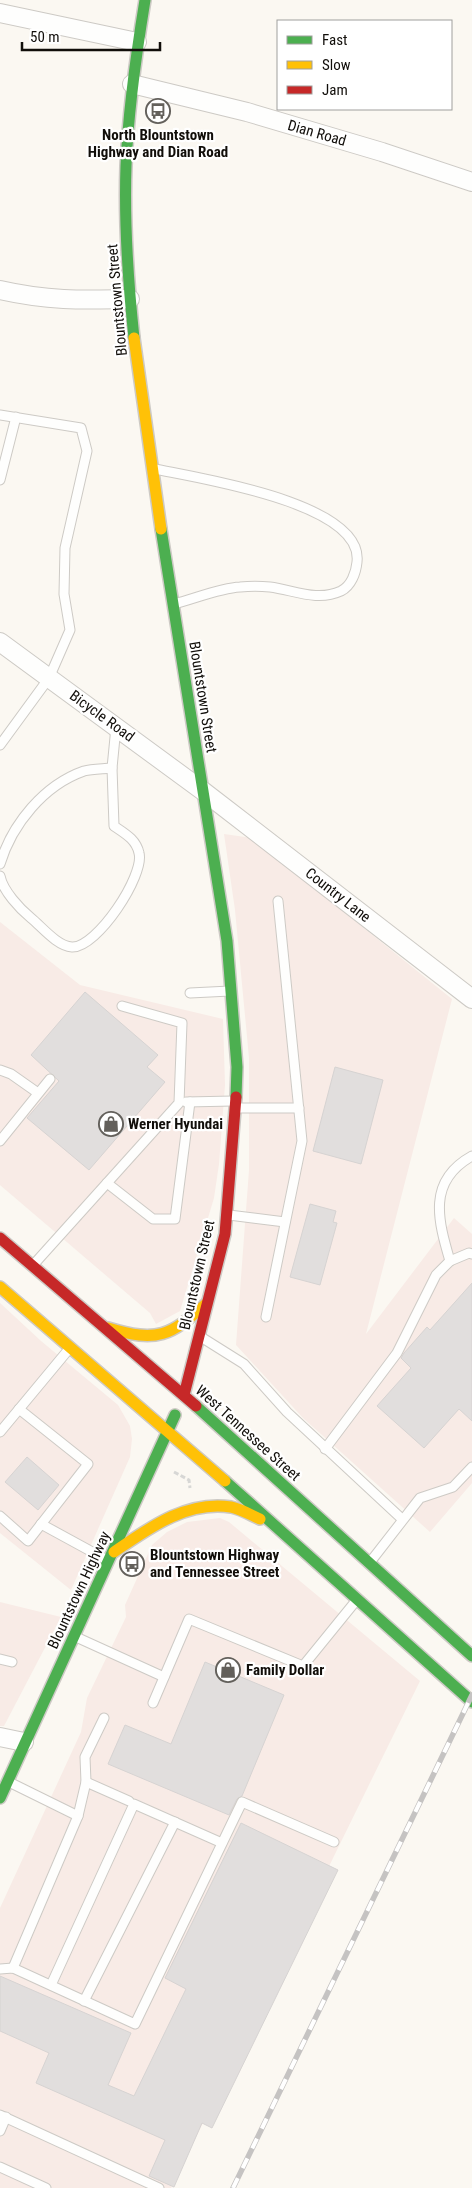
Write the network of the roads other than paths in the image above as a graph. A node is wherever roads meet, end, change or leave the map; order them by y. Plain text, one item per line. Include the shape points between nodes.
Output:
1 (145, 0) edge
2 (0, 13) edge
3 (137, 42) junction
4 (132, 84) junction
5 (472, 182) edge
6 (0, 290) edge
7 (130, 299) junction
8 (0, 415) edge
9 (16, 417) junction
10 (153, 469) junction
11 (0, 480) edge
12 (173, 604) junction
13 (0, 642) edge
14 (49, 678) junction
15 (116, 727) junction
16 (0, 745) edge
17 (112, 768) junction
18 (203, 791) junction
19 (0, 864) edge
20 (0, 876) edge
21 (278, 900) dead end
22 (232, 991) junction
23 (190, 994) dead end
24 (472, 998) edge
25 (122, 1006) dead end
26 (0, 1070) edge
27 (50, 1079) dead end
28 (38, 1093) junction
29 (190, 1102) junction
30 (179, 1103) junction
31 (236, 1105) junction
32 (299, 1108) junction
33 (0, 1142) edge
34 (472, 1156) edge
35 (107, 1183) junction
36 (227, 1215) junction
37 (285, 1222) junction
38 (0, 1238) edge
39 (472, 1254) edge
40 (450, 1261) junction
41 (32, 1266) junction
42 (0, 1287) edge
43 (207, 1302) junction
44 (266, 1317) dead end
45 (104, 1327) junction
46 (199, 1336) junction
47 (70, 1347) junction
48 (184, 1395) junction
49 (19, 1408) junction
50 (167, 1430) junction
51 (0, 1432) edge
52 (325, 1449) junction
53 (472, 1467) edge
54 (0, 1516) edge
55 (402, 1519) junction
56 (41, 1524) junction
57 (273, 1524) junction
58 (112, 1557) junction
59 (369, 1563) junction
60 (358, 1600) junction
61 (74, 1636) junction
62 (472, 1656) edge
63 (0, 1658) edge
64 (12, 1662) dead end
65 (164, 1677) junction
66 (472, 1702) edge
67 (153, 1703) dead end
68 (104, 1718) dead end
69 (0, 1737) edge
70 (24, 1742) junction
71 (7, 1781) junction
72 (86, 1782) junction
73 (0, 1798) edge
74 (131, 1802) junction
75 (78, 1816) junction
76 (175, 1822) junction
77 (334, 1842) dead end
78 (222, 1843) junction
79 (14, 1968) junction
80 (0, 1969) edge
81 (51, 1985) junction
82 (84, 2001) junction
83 (3, 2116) edge
84 (0, 2131) edge
85 (0, 2168) edge
86 (46, 2188) edge
87 (160, 2188) edge

1 - 3 main road, Blountstown Street
2 - 3 street
3 - 4 main road, Blountstown Street
4 - 5 street, Dian Road via 265,117
4 - 7 main road, Blountstown Street via 126,166
6 - 7 street via 65,300
7 - 10 main road, Blountstown Street
8 - 9 lane
9 - 11 lane
9 - 14 lane via 81,428 88,451 65,548 64,594 70,630
10 - 12 main road, Blountstown Street
10 - 12 lane via 247,488 312,510 335,524 351,539 358,552 354,578 343,590 331,594 307,595 270,587 238,587
12 - 18 main road, Blountstown Street
13 - 14 street, Bicycle Road
14 - 15 street, Bicycle Road
14 - 16 lane
15 - 17 lane
15 - 18 street, Bicycle Road
17 - 19 lane via 85,771 45,793 20,823
17 - 20 lane via 114,826 134,841 140,854 126,896 98,934 85,944 70,947 55,939 25,913 1,882
18 - 22 main road, Blountstown Street
18 - 24 street, Country Lane
21 - 32 lane
22 - 23 lane
22 - 31 main road, Blountstown Street
25 - 30 lane via 182,1023
26 - 28 lane
27 - 28 lane
28 - 33 lane
29 - 30 lane
29 - 31 lane
29 - 35 lane via 175,1219 153,1219
30 - 35 lane
31 - 32 lane
31 - 36 main road, Blountstown Street
32 - 37 lane via 302,1142
34 - 40 lane via 450,1172 439,1204
35 - 41 lane
36 - 37 lane
36 - 43 main road, Blountstown Street
37 - 44 lane
38 - 41 main road, West Tennessee Street
39 - 40 lane
40 - 52 lane via 436,1275 397,1353
41 - 45 main road, West Tennessee Street
42 - 47 main road
43 - 45 main road via 180,1327 162,1333 141,1336
43 - 46 main road, Blountstown Street
45 - 48 main road, West Tennessee Street
46 - 48 main road, Blountstown Street
46 - 52 lane via 244,1364
47 - 49 lane
47 - 50 main road
48 - 50 main road, Blountstown Highway
48 - 59 main road, West Tennessee Street
49 - 51 lane
49 - 56 lane via 88,1464
50 - 57 main road
50 - 58 main road, Blountstown Highway
52 - 55 lane
53 - 55 lane via 452,1487 420,1498
54 - 56 lane via 28,1541
55 - 59 lane
56 - 58 lane
57 - 58 main road via 233,1508 211,1505 195,1508 165,1518
57 - 60 main road
58 - 61 main road, Blountstown Highway
59 - 62 main road, West Tennessee Street
60 - 65 lane via 303,1666 189,1619
60 - 66 main road
61 - 65 lane
61 - 70 main road, Blountstown Highway
63 - 64 lane
65 - 67 lane
68 - 72 lane via 85,1757
69 - 70 street
70 - 71 main road, Blountstown Highway
71 - 73 main road, Blountstown Highway
71 - 75 lane
72 - 74 lane
72 - 75 lane
74 - 76 lane
74 - 81 lane
75 - 79 lane
76 - 78 lane
76 - 82 lane
77 - 78 lane via 242,1802
78 - 82 lane via 134,2024
79 - 80 lane
79 - 81 lane
81 - 82 lane
83 - 84 lane
83 - 87 lane
85 - 86 lane

